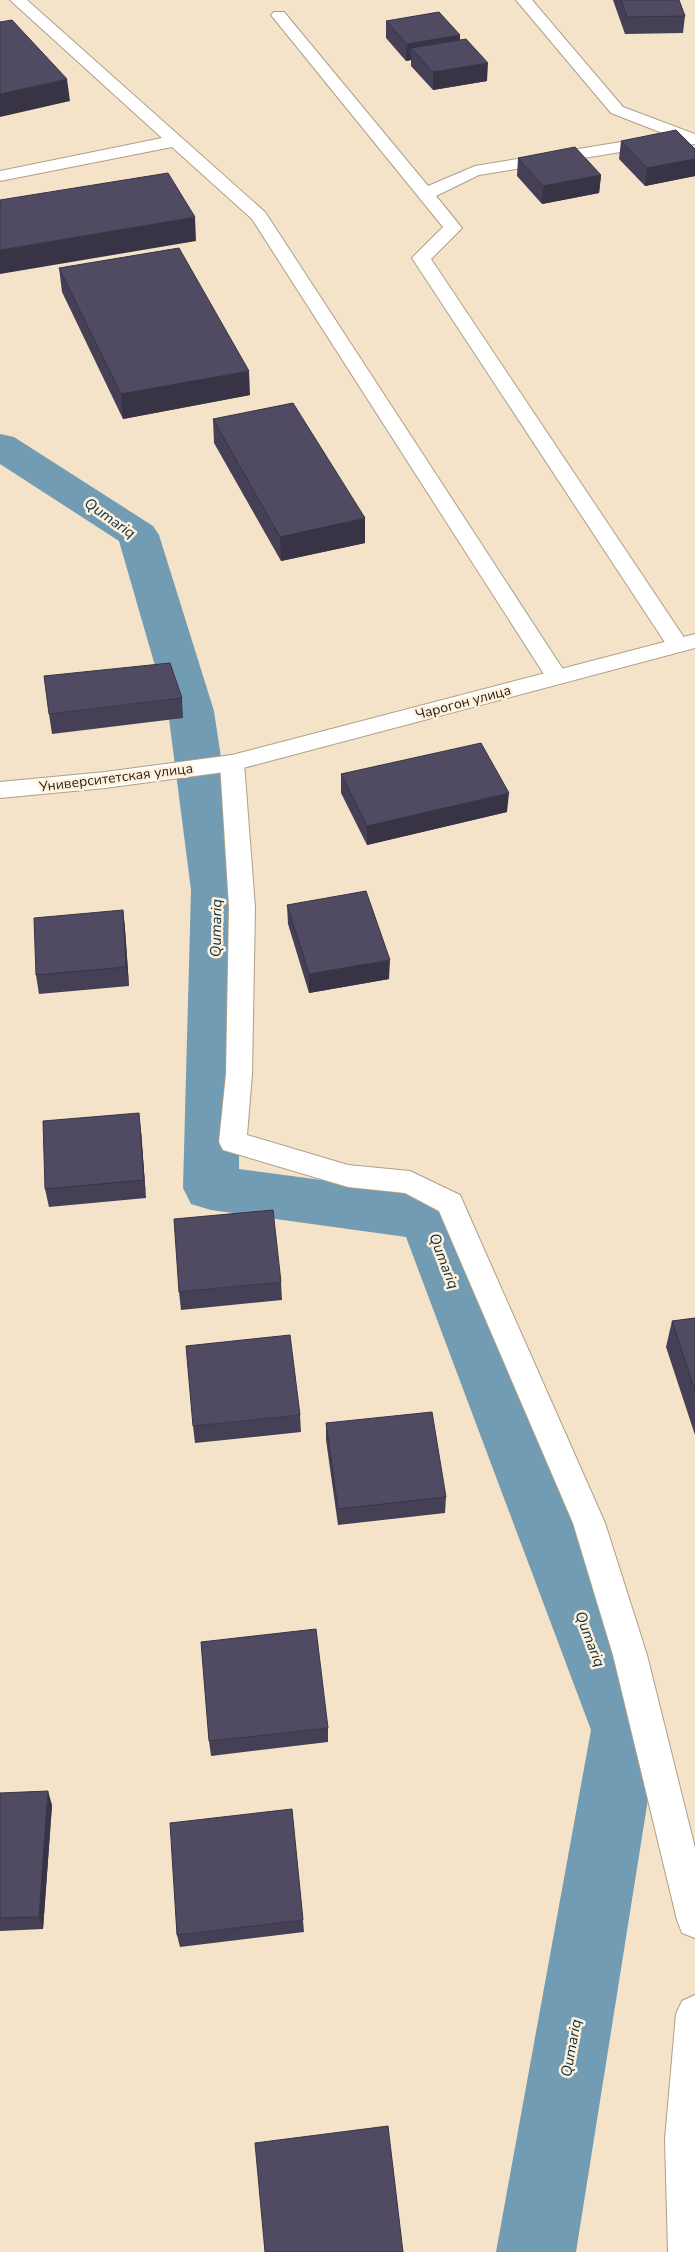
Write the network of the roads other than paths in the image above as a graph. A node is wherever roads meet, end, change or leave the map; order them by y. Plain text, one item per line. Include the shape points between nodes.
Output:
1 (18, 0) edge
2 (524, 0) edge
3 (279, 15) dead end
4 (694, 140) edge
5 (174, 141) junction
6 (0, 176) edge
7 (426, 194) junction
8 (687, 643) edge
9 (557, 677) junction
10 (232, 763) junction
11 (0, 790) edge
12 (695, 1920) edge
13 (695, 2014) edge
14 (688, 2252) edge

1 - 5 street
2 - 4 street via 617,110
3 - 7 street
4 - 7 street via 633,145 475,171
5 - 6 street
5 - 9 street via 259,216
7 - 8 street via 454,228 421,258
8 - 9 street, Чарогон улица
9 - 10 street, Чарогон улица
10 - 11 street, Университетская улица
10 - 12 street via 242,907 239,1074 233,1142 348,1176 410,1182 450,1203 589,1523 630,1655
13 - 14 street via 684,2139

